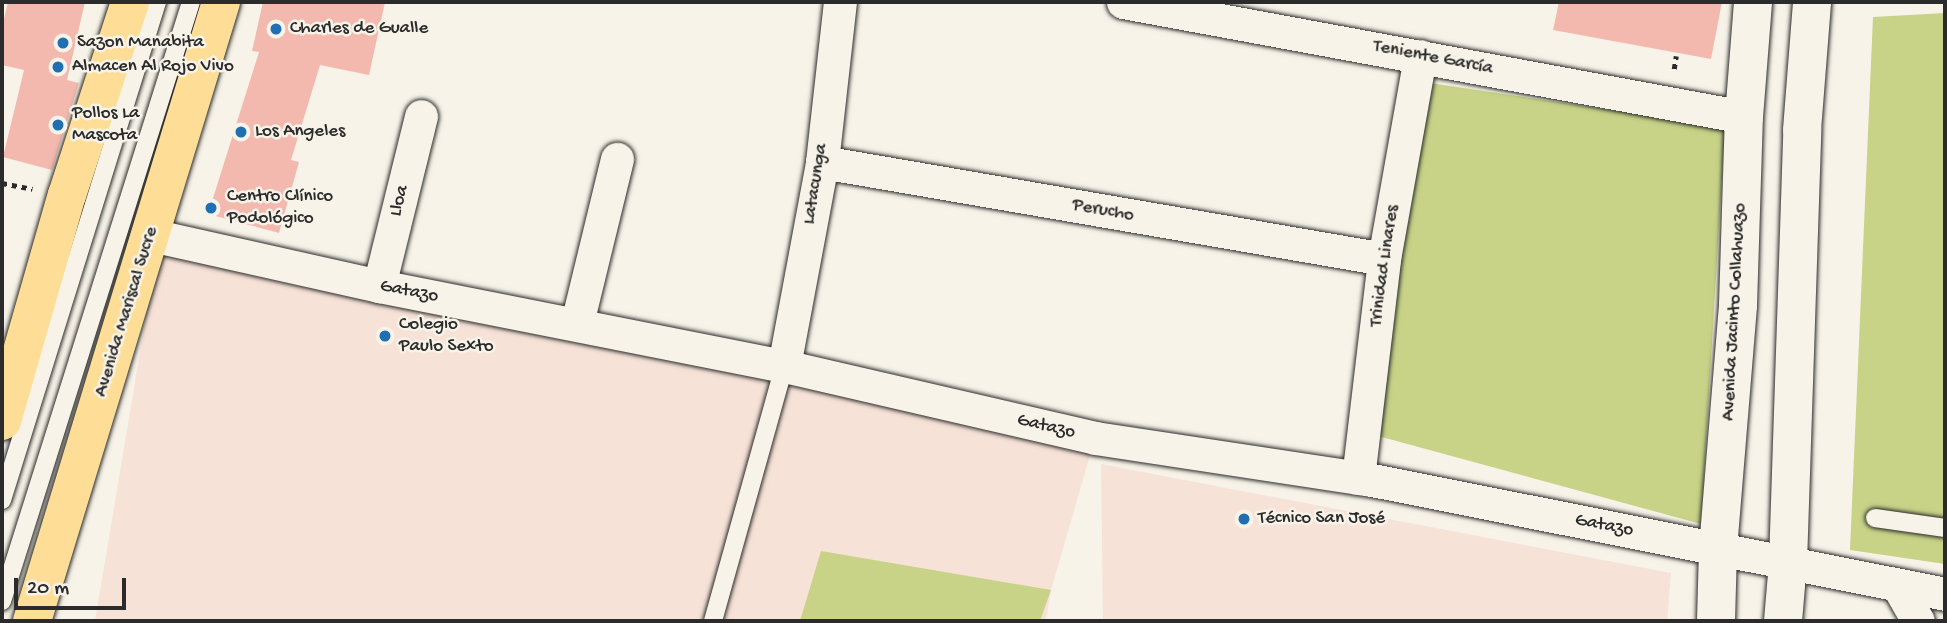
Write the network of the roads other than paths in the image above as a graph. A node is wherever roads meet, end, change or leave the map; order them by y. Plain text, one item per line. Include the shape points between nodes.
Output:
1 (130, 2) edge
2 (157, 2) edge
3 (191, 2) edge
4 (221, 2) edge
5 (840, 2) edge
6 (1123, 2) edge
7 (1753, 2) edge
8 (1812, 2) edge
9 (1420, 56) junction
10 (421, 116) dead end
11 (1744, 117) junction
12 (617, 159) dead end
13 (822, 162) junction
14 (151, 235) junction
15 (1384, 259) junction
16 (379, 286) junction
17 (577, 323) junction
18 (784, 366) junction
19 (2, 421) edge
20 (1358, 478) junction
21 (2, 500) edge
22 (1875, 518) dead end
23 (1945, 528) edge
24 (1718, 549) junction
25 (1788, 563) junction
26 (1899, 586) junction
27 (1945, 594) edge
28 (2, 601) edge
29 (32, 621) edge
30 (713, 621) edge
31 (1716, 621) edge
32 (1783, 621) edge
33 (1919, 621) edge

1 - 19 main road via 67,195
2 - 21 lane
3 - 28 lane
4 - 14 main road, Avenida Mariscal Sucre
5 - 13 street, Latacunga
6 - 9 street, Teniente García
7 - 11 street, Avenida Jacinto Collahuazo
8 - 25 street via 1802,130
9 - 11 street, Teniente García
9 - 15 street, Trinidad Linares
10 - 16 street, Lloa
11 - 24 street, Avenida Jacinto Collahuazo via 1738,305
12 - 17 street
13 - 15 street, Perucho
13 - 18 street, Latacunga
14 - 16 street, Gatazo
14 - 29 main road, Avenida Mariscal Sucre
15 - 20 street, Trinidad Linares
16 - 17 street, Gatazo
17 - 18 street, Gatazo
18 - 20 street, Gatazo via 1095,438
18 - 30 lane
20 - 24 street, Gatazo
22 - 23 lane
24 - 25 street, Gatazo
24 - 31 street, Avenida Jacinto Collahuazo
25 - 26 street, Gatazo
25 - 32 street
26 - 27 street, Gatazo
26 - 33 street

